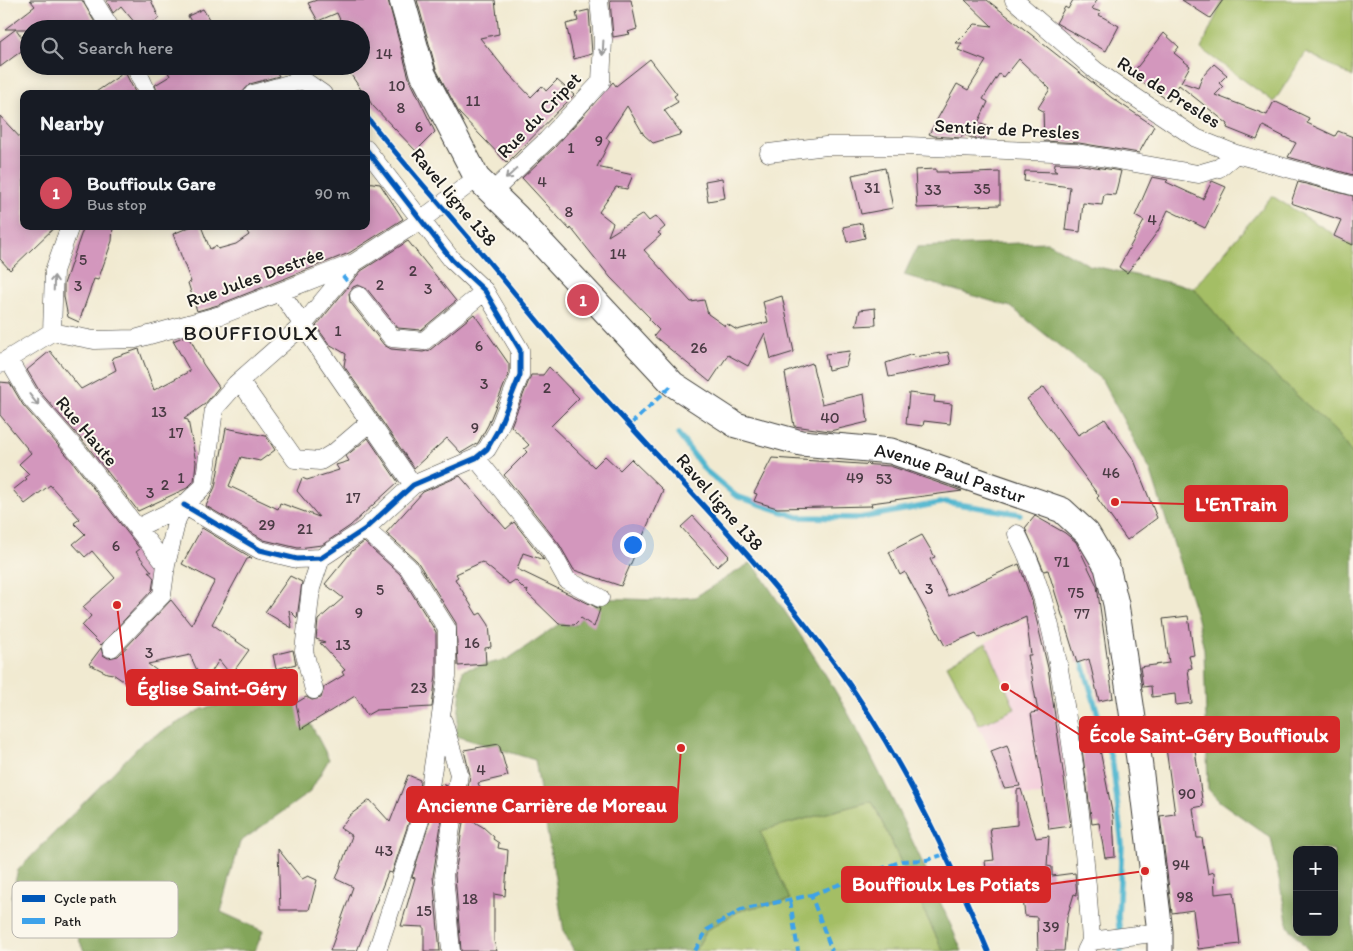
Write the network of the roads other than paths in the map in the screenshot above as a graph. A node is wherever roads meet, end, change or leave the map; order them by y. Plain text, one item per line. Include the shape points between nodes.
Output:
1 (93, 0) edge
2 (402, 0) edge
3 (599, 0) edge
4 (1014, 0) edge
5 (1035, 7) edge
6 (105, 20) edge
7 (138, 75) edge
8 (146, 90) edge
9 (267, 90) edge
10 (317, 90) edge
11 (769, 153) dead end
12 (370, 154) edge
13 (1236, 154) junction
14 (484, 186) junction
15 (1353, 186) edge
16 (421, 220) junction
17 (69, 230) edge
18 (354, 263) junction
19 (484, 291) junction
20 (281, 293) junction
21 (359, 296) dead end
22 (303, 325) junction
23 (52, 332) junction
24 (4, 361) edge
25 (240, 381) junction
26 (370, 422) junction
27 (476, 458) junction
28 (413, 485) junction
29 (184, 505) junction
30 (137, 528) junction
31 (365, 529) junction
32 (1017, 534) dead end
33 (321, 558) junction
34 (166, 565) junction
35 (600, 598) dead end
36 (111, 648) dead end
37 (314, 690) dead end
38 (441, 716) junction
39 (1160, 942) edge
40 (1094, 944) edge
41 (377, 951) edge
42 (451, 951) edge

1 - 6 street
2 - 14 main road, Avenue Paul Pastur via 423,74
3 -> 14 street, Rue du Cripet via 603,40 601,82 547,140
4 - 5 street, Rue de Presles
5 - 13 street, Rue de Presles via 1096,71 1196,138
7 - 8 street
9 - 10 street via 303,80
11 - 13 street, Sentier de Presles via 826,146 908,146 1077,153 1198,174 1219,168
12 - 16 street
13 - 15 street, Rue de Presles
14 - 16 street, Rue Jules Destrée
14 - 39 main road, Avenue Paul Pastur via 673,384 736,425 801,444 891,451 1062,510 1087,533 1106,567 1116,604 1139,759
16 - 18 street, Rue Jules Destrée
16 - 19 street via 452,260
23 -> 17 street via 54,271
18 - 20 street, Rue Jules Destrée
18 - 22 street
19 - 21 street via 424,341 392,338
19 - 27 street via 520,350 520,375 498,430 487,449
20 - 22 street
20 - 23 street, Rue Jules Destrée via 222,315 135,339 94,340
22 - 25 street
22 - 26 street
23 - 24 street
24 -> 30 street, Rue Haute
25 - 26 street via 295,459 320,461 336,452
25 - 29 street via 214,409 204,486
26 - 28 street
27 - 28 street
27 - 35 street via 551,551 567,580
28 - 31 street
29 - 30 street
29 - 33 street via 260,550 296,559
29 - 34 street via 177,519
30 - 34 street, Rue Haute
31 - 33 street
31 - 38 street via 408,567 447,629 447,676
32 - 40 street via 1036,576 1056,646 1085,845
33 - 37 street via 311,588 304,651
34 - 36 street via 162,595
38 - 41 street via 429,793
38 - 42 street via 459,774 444,875
39 - 40 street via 1127,937

